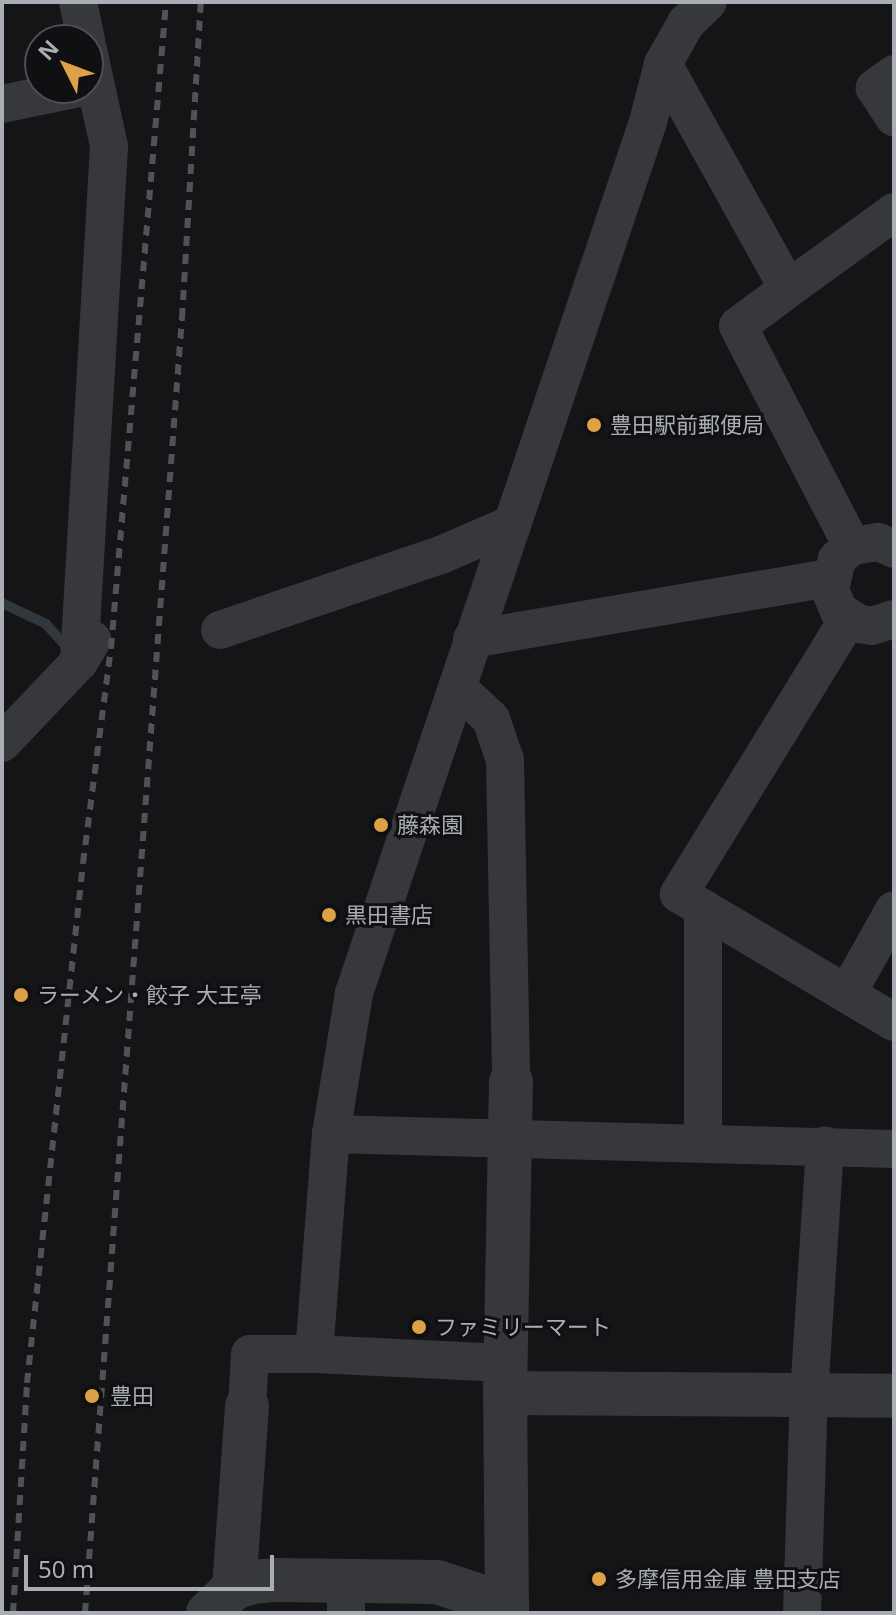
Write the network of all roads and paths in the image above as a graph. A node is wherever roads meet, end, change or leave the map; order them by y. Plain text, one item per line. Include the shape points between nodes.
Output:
1 (78, 2) edge
2 (708, 2) edge
3 (83, 24) edge
4 (663, 64) junction
5 (894, 74) edge
6 (24, 97) edge
7 (2, 104) edge
8 (96, 104) edge
9 (894, 117) edge
10 (894, 212) edge
11 (788, 289) junction
12 (510, 525) junction
13 (893, 545) edge
14 (852, 546) junction
15 (830, 578) junction
16 (848, 619) junction
17 (894, 619) edge
18 (99, 627) dead end
19 (220, 630) dead end
20 (472, 639) junction
21 (79, 662) junction
22 (458, 688) junction
23 (2, 743) edge
24 (703, 908) junction
25 (894, 910) edge
26 (847, 994) junction
27 (894, 1022) edge
28 (511, 1082) joint
29 (331, 1134) junction
30 (509, 1139) junction
31 (703, 1142) junction
32 (825, 1146) junction
33 (894, 1149) edge
34 (314, 1354) junction
35 (505, 1378) junction
36 (809, 1394) junction
37 (894, 1396) edge
38 (247, 1406) joint
39 (346, 1596) edge
40 (221, 1601) edge
41 (495, 1610) edge
42 (802, 1613) edge

1 - 3 street
2 - 4 street via 686,23
4 - 11 street
4 - 12 street via 648,122
5 - 9 street via 875,88
6 - 7 street
8 - 21 street via 109,146
10 - 11 street
11 - 14 street via 738,326
12 - 19 street via 443,554
12 - 20 street
13 - 14 street
14 - 15 street via 837,559
15 - 16 street via 833,601
15 - 20 street
16 - 17 street via 872,626
16 - 24 street via 679,894
18 - 21 street
20 - 22 street
21 - 23 street
22 - 28 street via 491,719 505,760
22 - 29 street via 354,993
24 - 26 street
24 - 31 street
25 - 26 street
26 - 27 street
28 - 30 street
29 - 30 street
29 - 34 street
30 - 31 street
30 - 35 street
31 - 32 street
32 - 33 street
32 - 36 street
34 - 35 street
34 - 38 street via 250,1354
35 - 36 street
35 - 41 street
36 - 37 street
36 - 42 street
38 - 40 street
39 - 40 street via 252,1582
39 - 41 street via 437,1582

